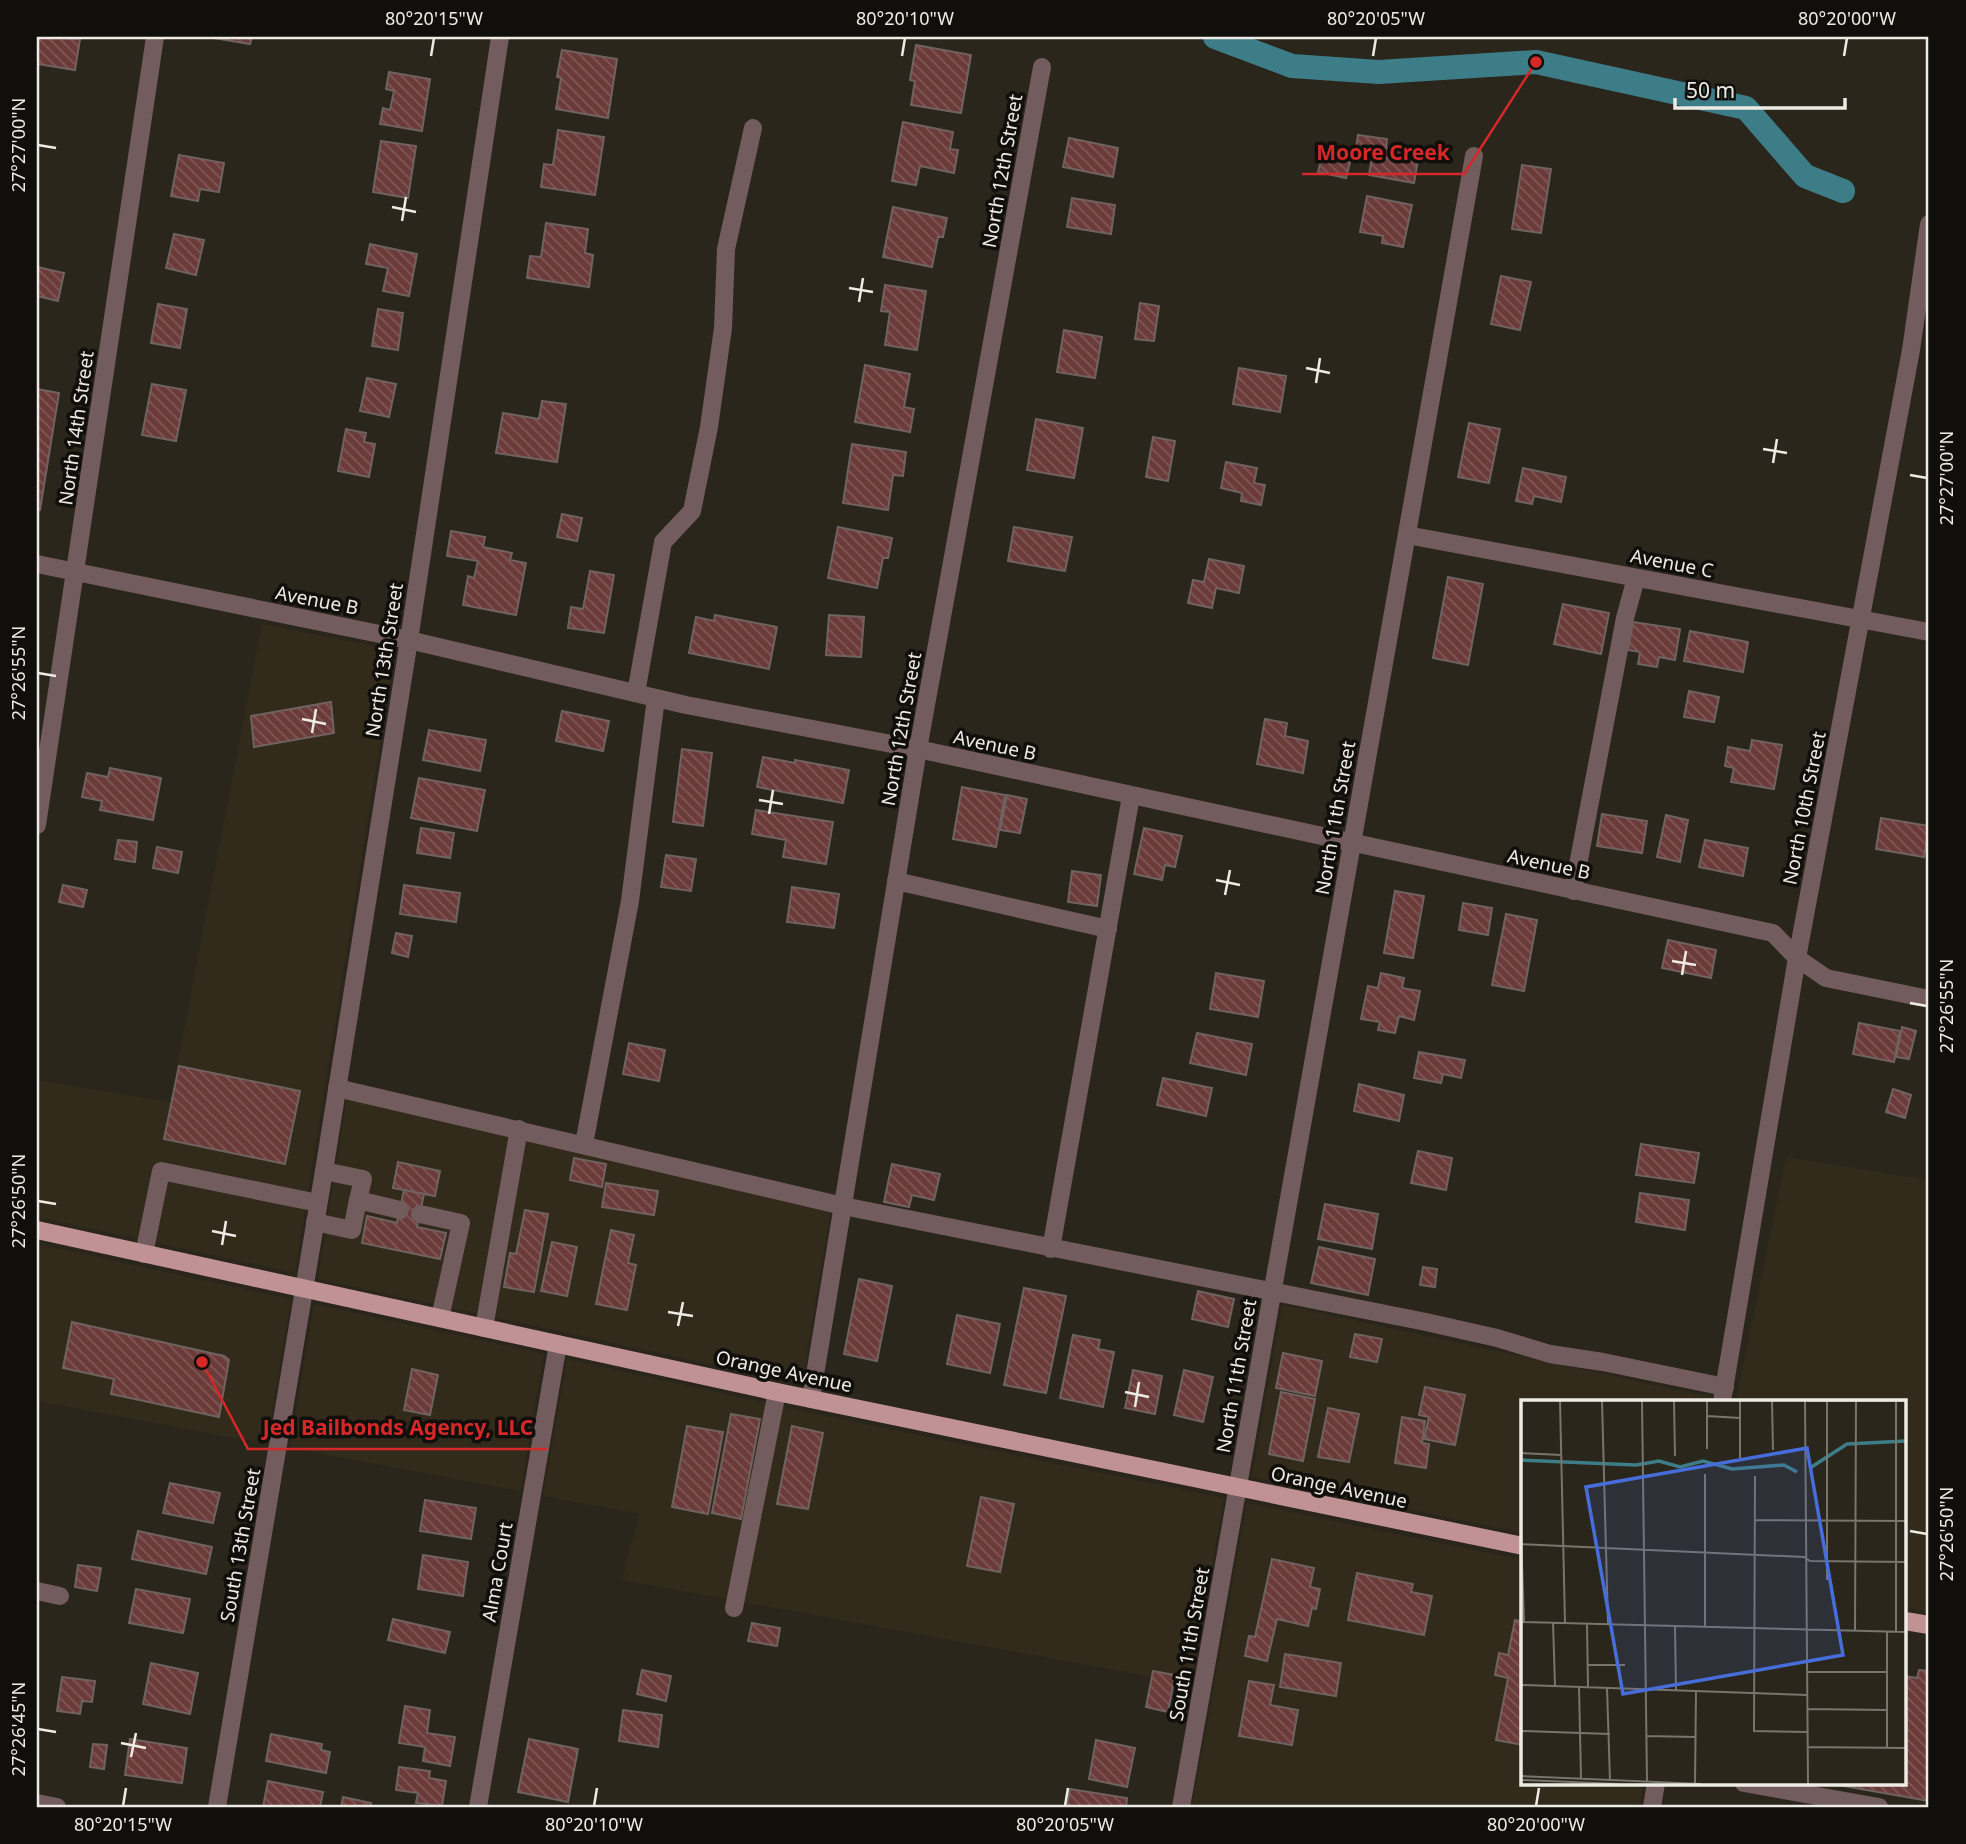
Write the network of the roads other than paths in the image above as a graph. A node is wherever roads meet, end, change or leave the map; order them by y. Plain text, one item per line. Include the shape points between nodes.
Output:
1 (155, 37) edge
2 (500, 37) edge
3 (1042, 67) dead end
4 (753, 128) dead end
5 (1474, 156) dead end
6 (1929, 224) edge
7 (1407, 535) junction
8 (37, 564) edge
9 (76, 573) junction
10 (1636, 578) junction
11 (1860, 620) junction
12 (1929, 632) edge
13 (409, 640) junction
14 (636, 693) junction
15 (656, 698) junction
16 (918, 749) junction
17 (1131, 796) junction
18 (37, 825) edge
19 (1352, 844) junction
20 (896, 881) junction
21 (1573, 891) junction
22 (1108, 929) junction
23 (1797, 957) junction
24 (1929, 999) edge
25 (337, 1088) junction
26 (519, 1129) junction
27 (584, 1144) junction
28 (324, 1171) junction
29 (358, 1200) junction
30 (318, 1203) junction
31 (843, 1206) junction
32 (400, 1210) dead end
33 (420, 1214) dead end
34 (315, 1222) junction
35 (37, 1230) edge
36 (1051, 1249) junction
37 (144, 1254) junction
38 (304, 1289) junction
39 (1272, 1293) junction
40 (440, 1318) junction
41 (484, 1328) junction
42 (558, 1344) junction
43 (777, 1392) junction
44 (1723, 1394) edge
45 (811, 1399) junction
46 (1238, 1488) junction
47 (1521, 1546) edge
48 (37, 1591) edge
49 (60, 1596) dead end
50 (734, 1608) dead end
51 (1906, 1621) edge
52 (1929, 1625) edge
53 (1656, 1784) edge
54 (1750, 1784) edge
55 (37, 1803) edge
56 (57, 1807) edge
57 (217, 1807) edge
58 (478, 1807) edge
59 (1181, 1807) edge
60 (1651, 1807) edge
61 (1879, 1807) edge

1 - 9 street, North 14th Street
2 - 13 street, North 13th Street
3 - 16 street, North 12th Street
4 - 14 street via 726,249 723,328 692,511 663,542
5 - 7 street, North 11th Street
6 - 11 street, North 10th Street via 1911,350
7 - 10 street, Avenue C
7 - 19 street, North 11th Street
8 - 9 street, Avenue B
9 - 13 street, Avenue B
9 - 18 street, North 14th Street
10 - 11 street, Avenue C
10 - 21 street
11 - 12 street, Avenue C
11 - 23 street, North 10th Street
13 - 14 street, Avenue B
13 - 25 street, North 13th Street
14 - 15 street, Avenue B
15 - 16 street, Avenue B
15 - 27 street via 630,901
16 - 17 street, Avenue B
16 - 20 street, North 12th Street
17 - 19 street, Avenue B
17 - 22 street
19 - 21 street, Avenue B
19 - 39 street, North 11th Street
20 - 22 street
20 - 31 street, North 12th Street
21 - 23 street, Avenue B via 1773,933
22 - 36 street
23 - 24 street, Avenue B via 1826,978
23 - 44 street, North 10th Street
25 - 26 street
25 - 28 street, North 13th Street
26 - 27 street
26 - 41 street
27 - 31 street
28 - 29 street via 362,1179
28 - 30 street, North 13th Street
29 - 32 street
29 - 34 street via 352,1230
30 - 34 street, North 13th Street
30 - 37 street via 160,1171
31 - 36 street
31 - 45 street, North 12th Street
33 - 40 street via 461,1223
34 - 38 street, North 13th Street
35 - 37 main road, Orange Avenue
36 - 39 street
37 - 38 main road, Orange Avenue
38 - 40 main road, Orange Avenue
38 - 57 street, South 13th Street
39 - 44 street via 1426,1322
39 - 46 street, North 11th Street
40 - 41 main road, Orange Avenue
41 - 42 main road, Orange Avenue
42 - 43 main road, Orange Avenue
42 - 58 street, Alma Court
43 - 45 main road, Orange Avenue
43 - 50 street
45 - 46 main road, Orange Avenue
46 - 47 main road, Orange Avenue
46 - 59 street, South 11th Street
48 - 49 street
51 - 52 main road
53 - 60 street
54 - 61 street
55 - 56 street

